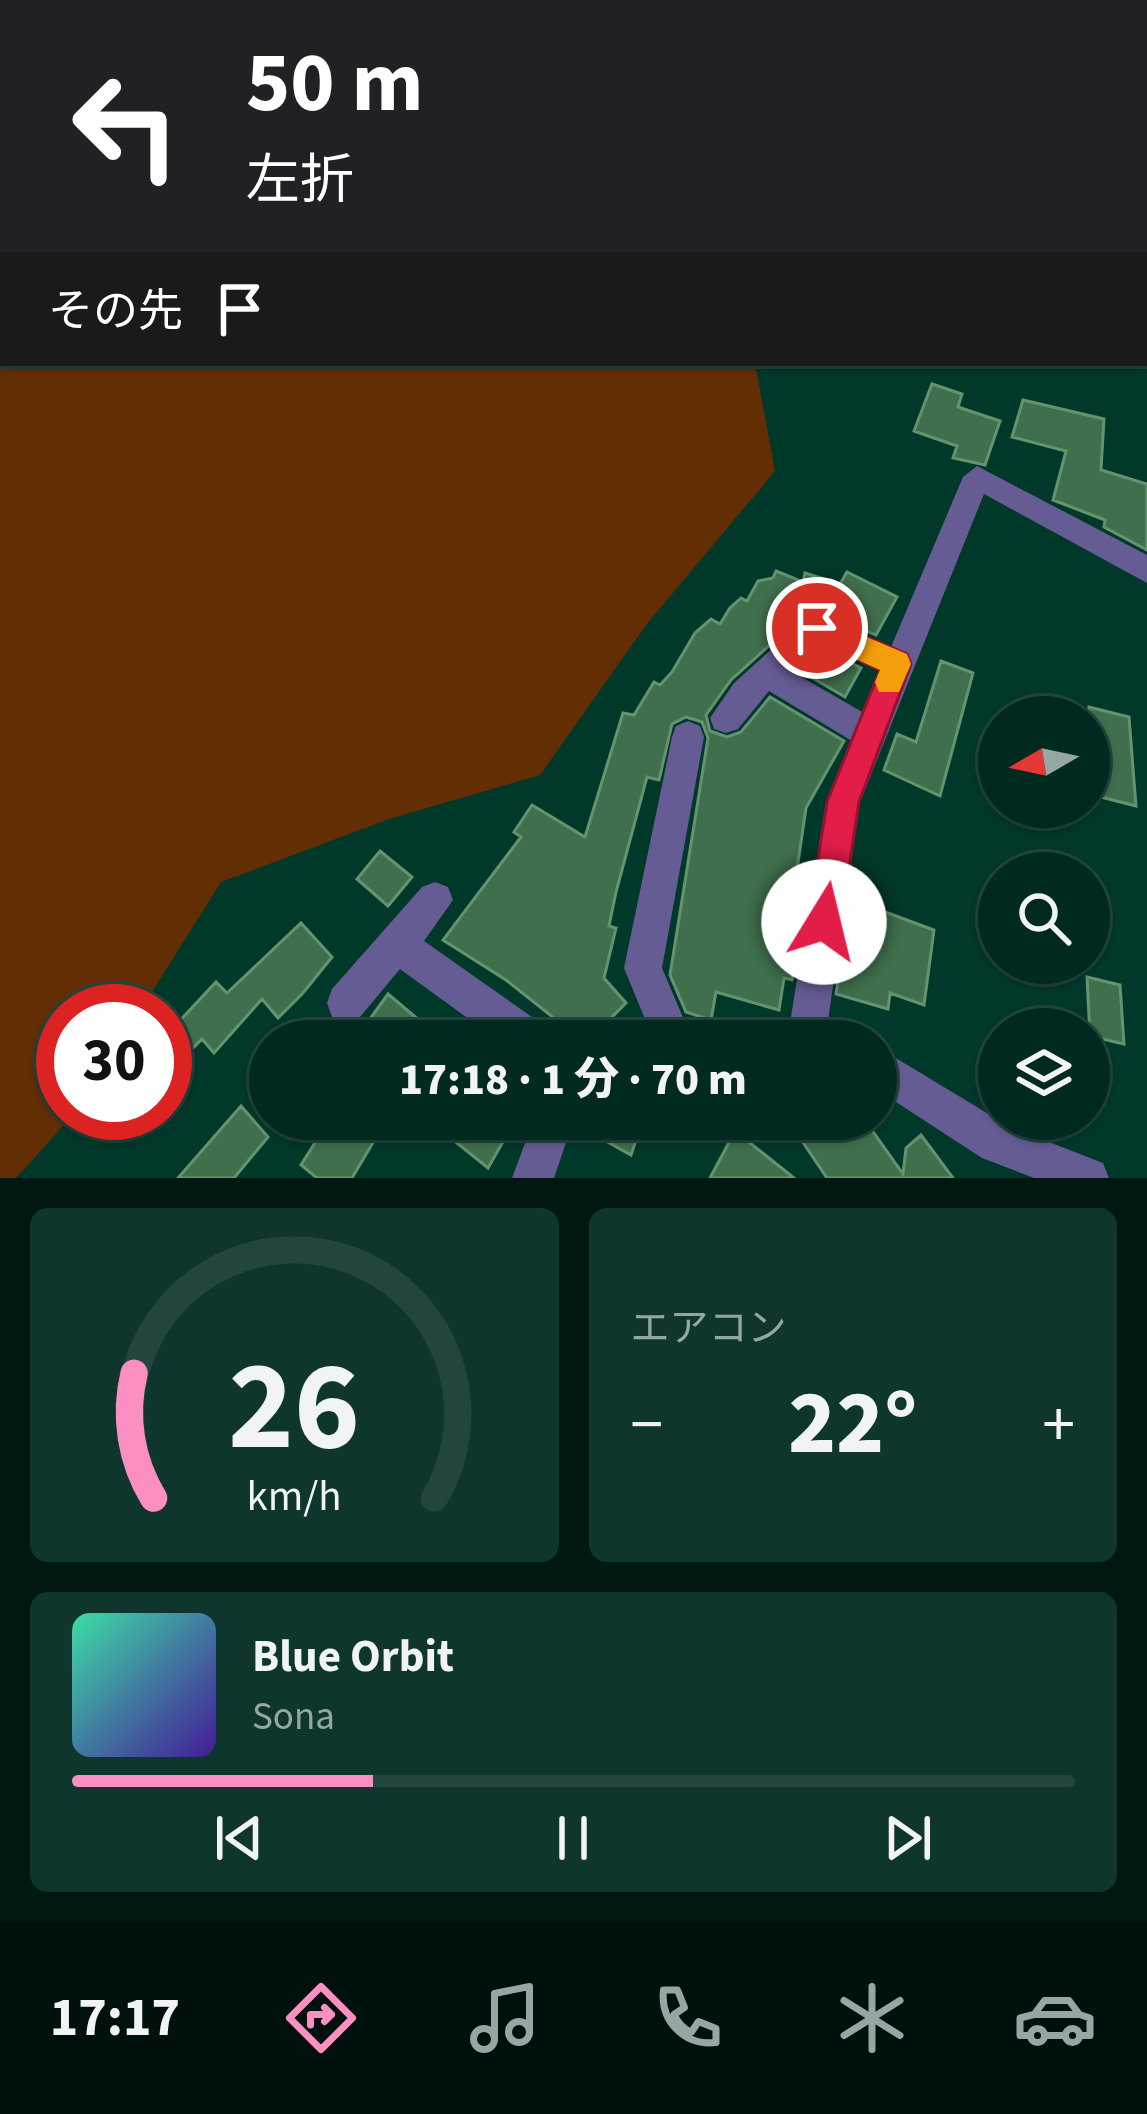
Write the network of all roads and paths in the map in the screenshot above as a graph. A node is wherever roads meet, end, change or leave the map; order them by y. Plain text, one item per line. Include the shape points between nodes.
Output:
1 (1147, 570) edge
2 (897, 664) junction
3 (770, 675) junction
4 (727, 718) dead end
5 (868, 733) junction
6 (688, 737) dead end
7 (435, 900) dead end
8 (397, 944) junction
9 (346, 1003) dead end
10 (503, 1020) edge
11 (665, 1020) edge
12 (809, 1020) edge
13 (897, 1079) edge
14 (547, 1140) edge
15 (533, 1178) edge
16 (1088, 1178) edge

1 - 2 street via 977,477
2 - 3 street via 817,628
2 - 5 street
3 - 4 street via 743,689
3 - 5 street
5 - 12 street via 843,802
6 - 11 street via 643,968
7 - 8 street
8 - 9 street
8 - 10 street
13 - 16 street via 997,1143
14 - 15 street

